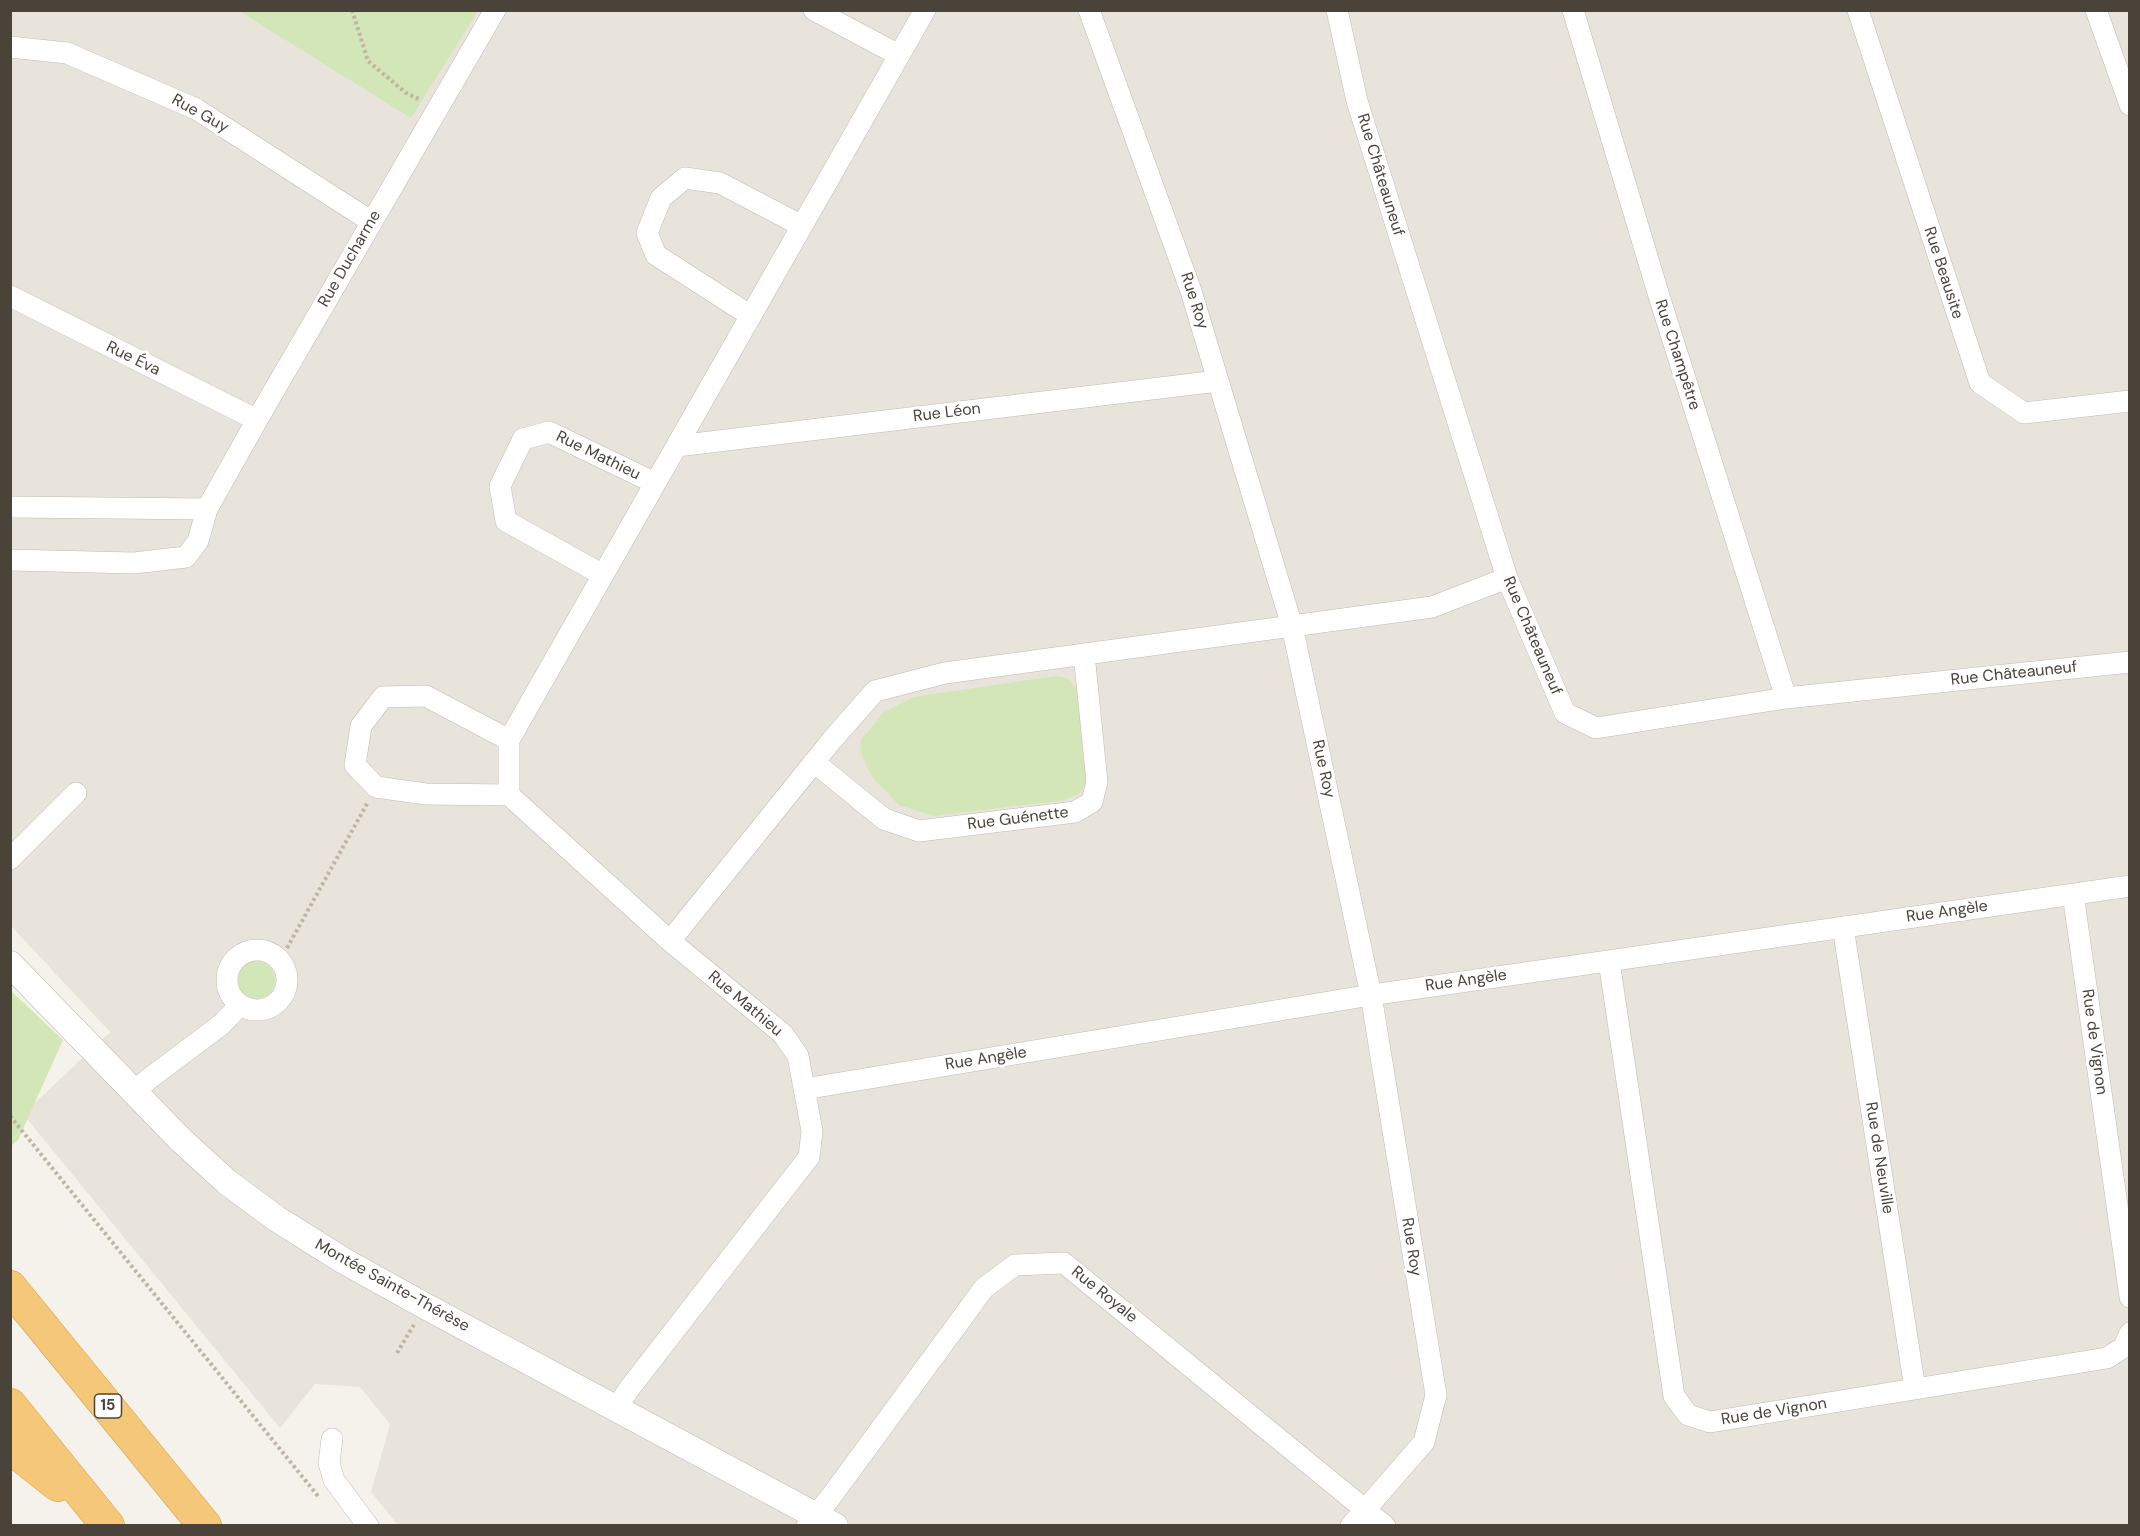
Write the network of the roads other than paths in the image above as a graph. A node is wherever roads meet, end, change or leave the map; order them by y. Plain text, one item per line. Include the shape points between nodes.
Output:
1 (495, 10) edge
2 (814, 10) edge
3 (925, 10) edge
4 (1089, 10) edge
5 (1337, 10) edge
6 (1573, 10) edge
7 (1858, 10) edge
8 (2096, 10) edge
9 (10, 47) edge
10 (900, 55) junction
11 (2130, 105) edge
12 (372, 222) junction
13 (802, 225) junction
14 (10, 296) edge
15 (751, 315) junction
16 (1218, 381) junction
17 (2130, 401) edge
18 (257, 420) junction
19 (677, 446) junction
20 (655, 483) junction
21 (10, 507) edge
22 (207, 509) junction
23 (10, 560) edge
24 (603, 575) junction
25 (1507, 578) junction
26 (1292, 626) junction
27 (1084, 654) junction
28 (2130, 662) edge
29 (1786, 698) junction
30 (509, 740) junction
31 (814, 762) junction
32 (76, 793) dead end
33 (509, 795) junction
34 (10, 859) edge
35 (2130, 886) edge
36 (2073, 894) junction
37 (1843, 927) junction
38 (670, 941) junction
39 (1609, 961) junction
40 (10, 964) edge
41 (1371, 994) junction
42 (240, 1005) dead end
43 (804, 1089) junction
44 (135, 1091) junction
45 (10, 1287) edge
46 (2130, 1297) edge
47 (2130, 1333) edge
48 (1915, 1389) junction
49 (10, 1405) edge
50 (616, 1409) junction
51 (332, 1439) dead end
52 (10, 1447) edge
53 (1365, 1509) junction
54 (819, 1522) edge
55 (108, 1525) edge
56 (204, 1526) edge
57 (368, 1526) edge
58 (1351, 1526) edge
59 (1385, 1526) edge

1 - 12 street, Rue Ducharme
2 - 10 street
3 - 10 street, Rue Mathieu
4 - 16 street, Rue Roy via 1191,291
5 - 25 street, Rue Châteauneuf via 1357,101
6 - 29 street, Rue Champêtre
7 - 17 street, Rue Beausite via 1980,383 2024,413
8 - 11 street
9 - 12 street, Rue Guy via 67,53 196,109
10 - 13 street, Rue Mathieu
12 - 18 street, Rue Ducharme
13 - 15 street, Rue Mathieu
13 - 15 street via 720,183 685,178 662,198 647,233 656,255
14 - 18 street, Rue Éva
15 - 19 street, Rue Mathieu
16 - 19 street, Rue Léon
16 - 26 street, Rue Roy
18 - 22 street, Rue Ducharme
19 - 20 street, Rue Mathieu
20 - 24 street, Rue Mathieu
20 - 24 street, Rue Mathieu via 549,432 523,439 500,486 506,521
21 - 22 street
22 - 23 street, Rue Ducharme via 198,541 186,557 134,563
24 - 30 street, Rue Mathieu
25 - 26 street via 1432,607
25 - 29 street, Rue Châteauneuf via 1565,713 1596,728
26 - 27 street
26 - 41 street, Rue Roy
27 - 31 street via 945,673 875,691
27 - 31 street, Rue Guénette via 1097,782 1092,802 1075,812 919,831 884,819
28 - 29 street, Rue Châteauneuf
30 - 33 street, Rue Mathieu
30 - 33 street via 426,696 383,697 361,726 355,765 376,787 426,794
31 - 38 street
32 - 34 street
33 - 38 street, Rue Mathieu
35 - 36 street, Rue Angèle
36 - 37 street, Rue Angèle
36 - 46 street, Rue de Vignon
37 - 39 street, Rue Angèle
37 - 48 street, Rue de Neuville
38 - 43 street, Rue Mathieu via 783,1034 798,1056
39 - 41 street, Rue Angèle
39 - 48 street, Rue de Vignon via 1674,1396 1688,1415 1710,1422
40 - 44 street, Montée Sainte-Thérèse
41 - 43 street, Rue Angèle
41 - 53 street, Rue Roy via 1436,1395 1424,1442
42 - 44 street via 222,1024
43 - 50 street, Rue Mathieu via 812,1131 809,1157
44 - 50 street, Montée Sainte-Thérèse via 180,1139 245,1196 310,1240
45 - 56 highway, 15
47 - 48 street, Rue de Vignon via 2124,1347 2107,1358
49 - 55 highway
50 - 54 street, Montée Sainte-Thérèse
51 - 57 street via 331,1472
52 - 55 highway
53 - 54 street, Rue Royale via 1064,1263 1015,1265 984,1288
53 - 58 street, Rue Roy
53 - 59 street, Rue Royale

